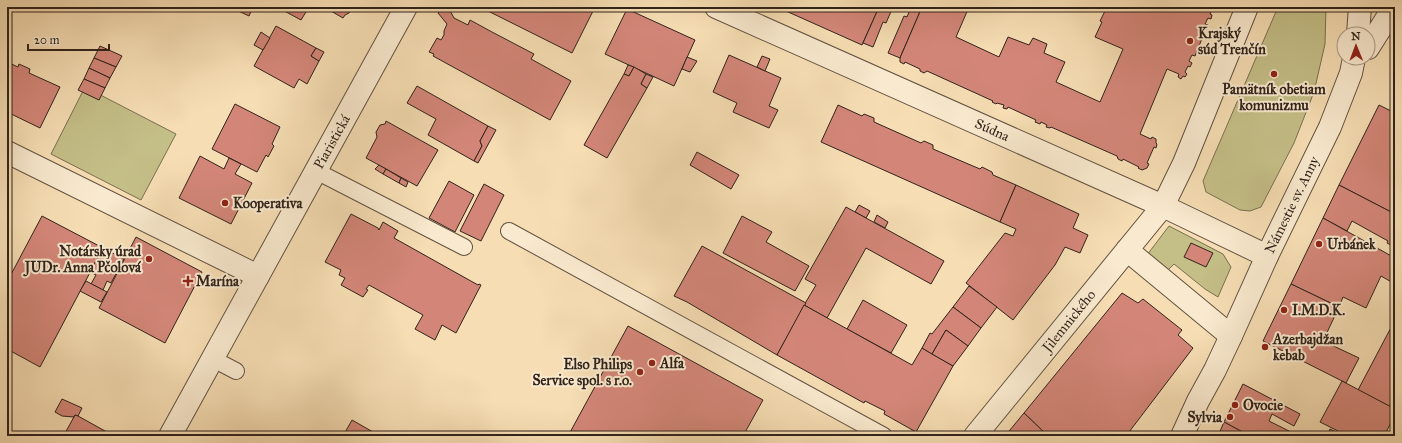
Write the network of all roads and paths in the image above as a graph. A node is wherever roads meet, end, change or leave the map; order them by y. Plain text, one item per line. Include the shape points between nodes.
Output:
1 (406, 7) edge
2 (716, 7) edge
3 (1247, 7) edge
4 (1360, 7) edge
5 (1394, 7) edge
6 (1359, 26) edge
7 (1376, 35) edge
8 (1354, 66) edge
9 (7, 152) edge
10 (316, 172) junction
11 (1163, 206) junction
12 (509, 231) dead end
13 (464, 247) dead end
14 (1127, 250) junction
15 (1267, 256) junction
16 (258, 276) junction
17 (1231, 336) junction
18 (213, 359) junction
19 (236, 371) dead end
20 (170, 436) edge
21 (884, 436) edge
22 (975, 436) edge
23 (1182, 436) edge

1 - 10 street, Piaristická
2 - 11 street, Súdna
3 - 11 street via 1184,163
4 - 6 street
5 - 7 street
8 - 15 street, Námestie sv. Anny via 1330,127
9 - 16 street
10 - 13 lane
10 - 16 street, Piaristická
11 - 14 street, Jilemnického
11 - 15 street, Súdna
12 - 21 lane
14 - 17 street
14 - 22 street, Jilemnického
15 - 17 street, Námestie sv. Anny
16 - 18 street, Piaristická
17 - 23 street, Námestie sv. Anny
18 - 19 lane
18 - 20 street, Piaristická

